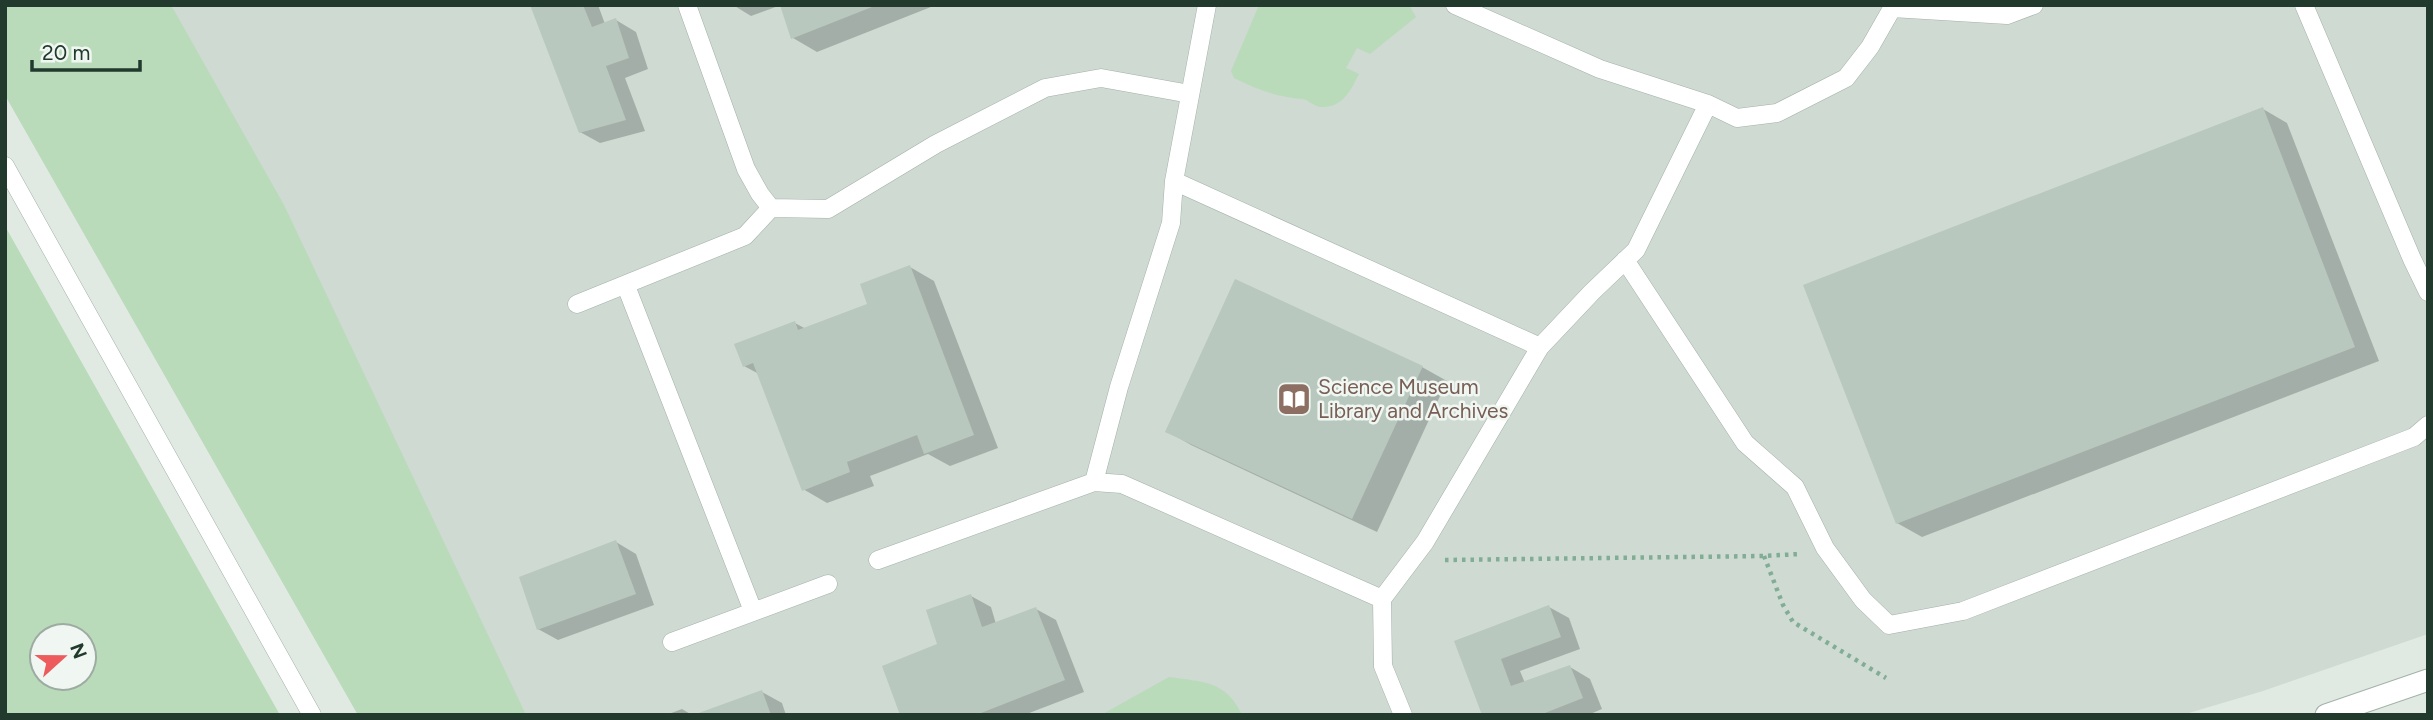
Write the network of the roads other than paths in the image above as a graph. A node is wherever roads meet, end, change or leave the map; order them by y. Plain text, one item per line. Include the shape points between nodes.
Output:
1 (687, 5) edge
2 (1207, 5) edge
3 (1455, 5) edge
4 (2034, 5) edge
5 (2304, 5) edge
6 (1893, 7) edge
7 (1190, 94) junction
8 (1708, 104) junction
9 (5, 166) edge
10 (1174, 181) junction
11 (771, 208) junction
12 (1625, 260) junction
13 (626, 286) junction
14 (2428, 292) edge
15 (577, 304) dead end
16 (1540, 347) junction
17 (2428, 425) edge
18 (1094, 482) junction
19 (878, 560) dead end
20 (828, 584) dead end
21 (1382, 599) junction
22 (753, 611) junction
23 (672, 642) dead end
24 (2428, 680) edge
25 (312, 715) edge
26 (1402, 715) edge
27 (2326, 715) edge

1 - 11 lane via 746,169
2 - 7 lane
3 - 8 lane via 1600,69
4 - 6 lane via 2007,15
5 - 14 lane
6 - 8 lane via 1846,78 1777,113 1737,118
7 - 10 lane
7 - 11 lane via 1101,78 1045,88 936,144 828,209
8 - 12 lane via 1636,250
9 - 25 lane
10 - 16 lane
10 - 18 lane via 1171,223
11 - 13 lane via 745,236
12 - 16 lane
12 - 17 lane via 1745,443 1795,487 1825,548 1863,600 1889,625 1963,611 2414,437
13 - 15 lane
13 - 22 lane
16 - 21 lane via 1417,553
18 - 19 lane
18 - 21 lane via 1122,484
20 - 22 lane
21 - 26 lane via 1383,666
22 - 23 lane
24 - 27 street

